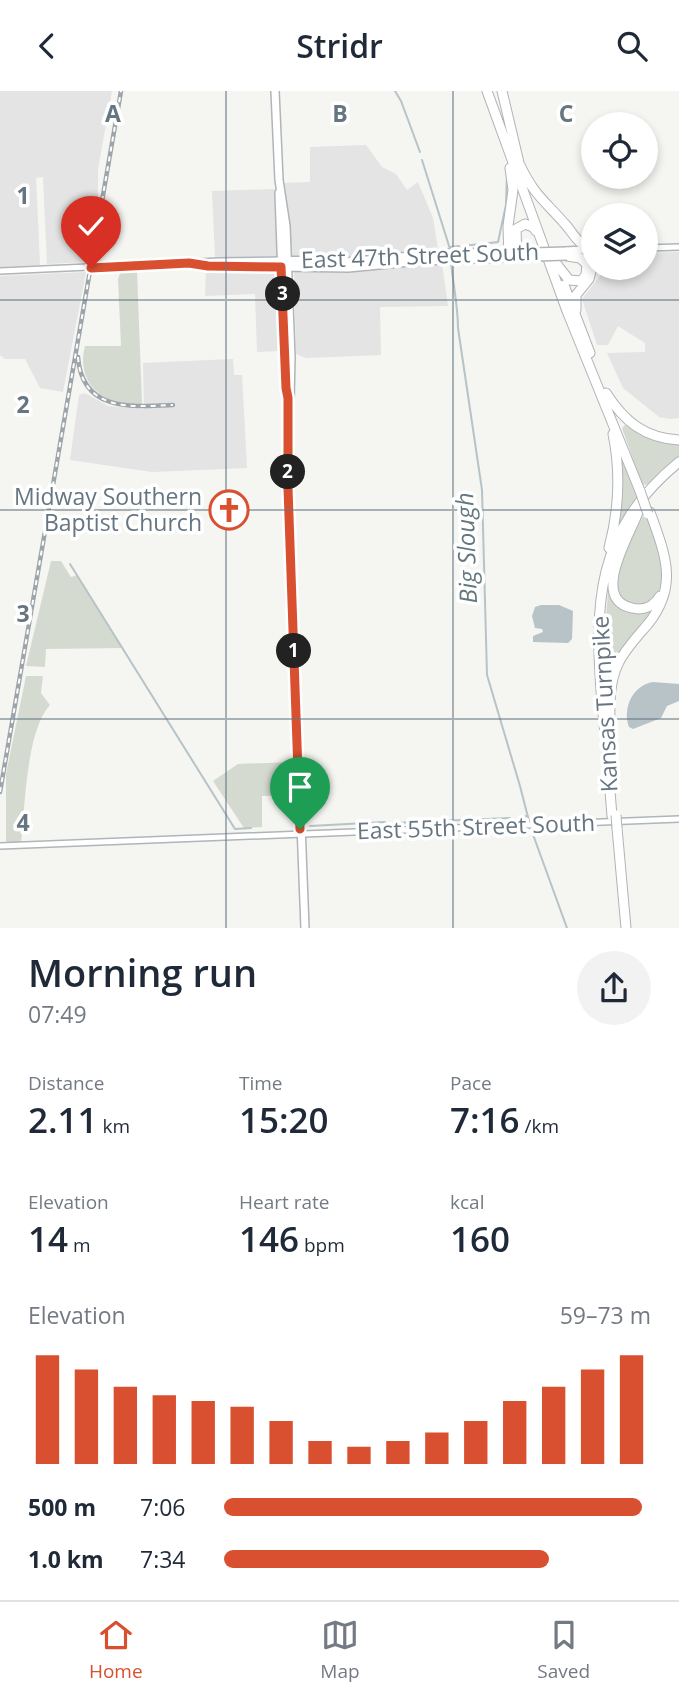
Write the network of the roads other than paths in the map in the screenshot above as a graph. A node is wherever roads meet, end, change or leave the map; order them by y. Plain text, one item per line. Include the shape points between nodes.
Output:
1 (275, 91) edge
2 (487, 91) edge
3 (502, 91) edge
4 (493, 109) junction
5 (520, 165) junction
6 (541, 239) junction
7 (581, 244) edge
8 (679, 247) edge
9 (658, 248) edge
10 (581, 252) edge
11 (513, 254) junction
12 (567, 254) junction
13 (444, 257) junction
14 (555, 262) junction
15 (284, 264) junction
16 (347, 265) junction
17 (0, 271) edge
18 (588, 280) edge
19 (584, 338) junction
20 (606, 393) junction
21 (605, 405) junction
22 (679, 440) edge
23 (679, 462) edge
24 (679, 468) edge
25 (640, 491) junction
26 (638, 512) junction
27 (649, 513) junction
28 (600, 595) junction
29 (610, 739) junction
30 (614, 815) junction
31 (679, 819) edge
32 (300, 835) junction
33 (0, 846) edge
34 (304, 928) edge
35 (623, 928) edge

1 - 15 main road
2 - 4 highway
3 - 5 highway
4 - 6 highway
4 - 11 highway via 512,178 508,226
5 - 7 highway via 540,200
5 - 14 highway
6 - 11 highway via 533,227 521,224 516,229
6 - 21 highway
8 - 9 street
10 - 12 main road, East 47th Street South
11 - 12 main road, East 47th Street South, bridge
11 - 13 main road, East 47th Street South
12 - 14 highway via 587,264 581,281 569,280
13 - 16 main road, East 47th Street South
13 - 16 main road, East 47th Street South
14 - 19 highway
15 - 16 main road, East 47th Street South
15 - 16 main road, East 47th Street South
15 - 17 street, East 47th Street South
15 - 32 main road
18 - 19 highway via 575,300
19 - 20 highway
20 - 22 highway via 638,429
20 - 25 highway
21 - 25 highway
21 - 28 highway via 617,455 619,490
23 - 28 highway, Kansas Turnpike via 626,522
24 - 26 highway, Kansas Turnpike
25 - 27 highway, bridge
26 - 27 highway via 617,558 614,579 618,599 635,609 656,602 664,580 664,558
26 - 29 highway, Kansas Turnpike via 615,556 603,610
27 - 29 highway via 665,552 666,583 654,615 615,671
28 - 30 highway, Kansas Turnpike via 598,653
29 - 30 highway, Kansas Turnpike
30 - 35 highway, Kansas Turnpike, bridge
31 - 32 street, East 55th Street South
32 - 33 street, East 55th Street South
32 - 34 main road

